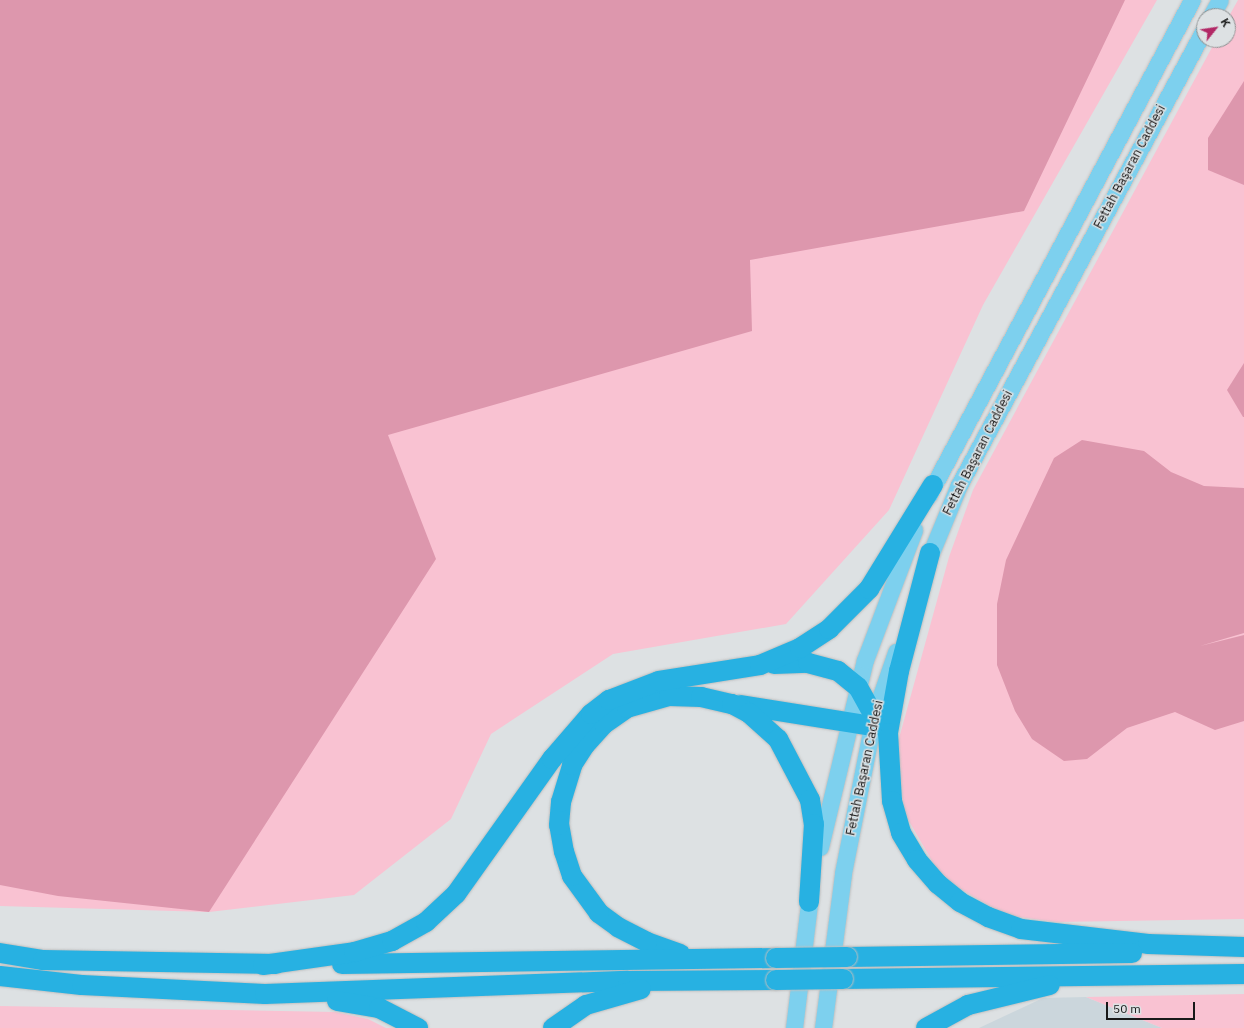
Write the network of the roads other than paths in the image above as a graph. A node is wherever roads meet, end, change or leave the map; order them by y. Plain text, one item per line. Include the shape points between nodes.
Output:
1 (1192, 0) edge
2 (1196, 45) edge
3 (933, 485) junction
4 (930, 553) junction
5 (760, 665) junction
6 (858, 686) junction
7 (732, 704) junction
8 (873, 721) junction
9 (848, 722) junction
10 (809, 902) junction
11 (1244, 947) edge
12 (1244, 951) edge
13 (0, 953) edge
14 (693, 959) junction
15 (262, 965) junction
16 (1244, 974) edge
17 (0, 976) edge
18 (1089, 976) junction
19 (675, 981) junction
20 (265, 994) junction
21 (418, 1028) edge
22 (553, 1028) edge
23 (794, 1028) edge
24 (823, 1028) edge
25 (926, 1028) edge

1 - 3 main road
2 - 4 main road, Fettah Başaran Caddesi via 959,485
3 - 5 highway via 892,556 851,611 800,648
3 - 6 main road via 903,553
4 - 8 main road, Fettah Başaran Caddesi
4 - 11 highway via 899,671 888,733 892,802 901,833 917,860 938,884 960,902 988,917 1021,929 1148,944
5 - 6 highway via 818,664 838,671
5 - 15 highway via 659,681 609,700 591,714 552,759 456,894 410,932 354,952
6 - 8 highway
6 - 9 main road
7 - 9 highway
7 - 10 highway via 749,713 778,739 810,800 814,824
7 - 14 highway via 701,696 669,696 627,708 604,724 585,745 572,765 561,802 559,825 564,852 572,876 583,893 618,927 647,942
8 - 9 highway
8 - 24 main road, Fettah Başaran Caddesi via 843,873
9 - 10 main road
10 - 23 main road
12 - 14 highway, bridge
13 - 15 highway via 43,960
14 - 15 highway
16 - 18 highway
17 - 20 highway via 82,985
18 - 19 highway, bridge
18 - 25 highway via 968,1005
19 - 20 highway
19 - 22 highway via 586,1005
20 - 21 highway via 361,1004 395,1015

